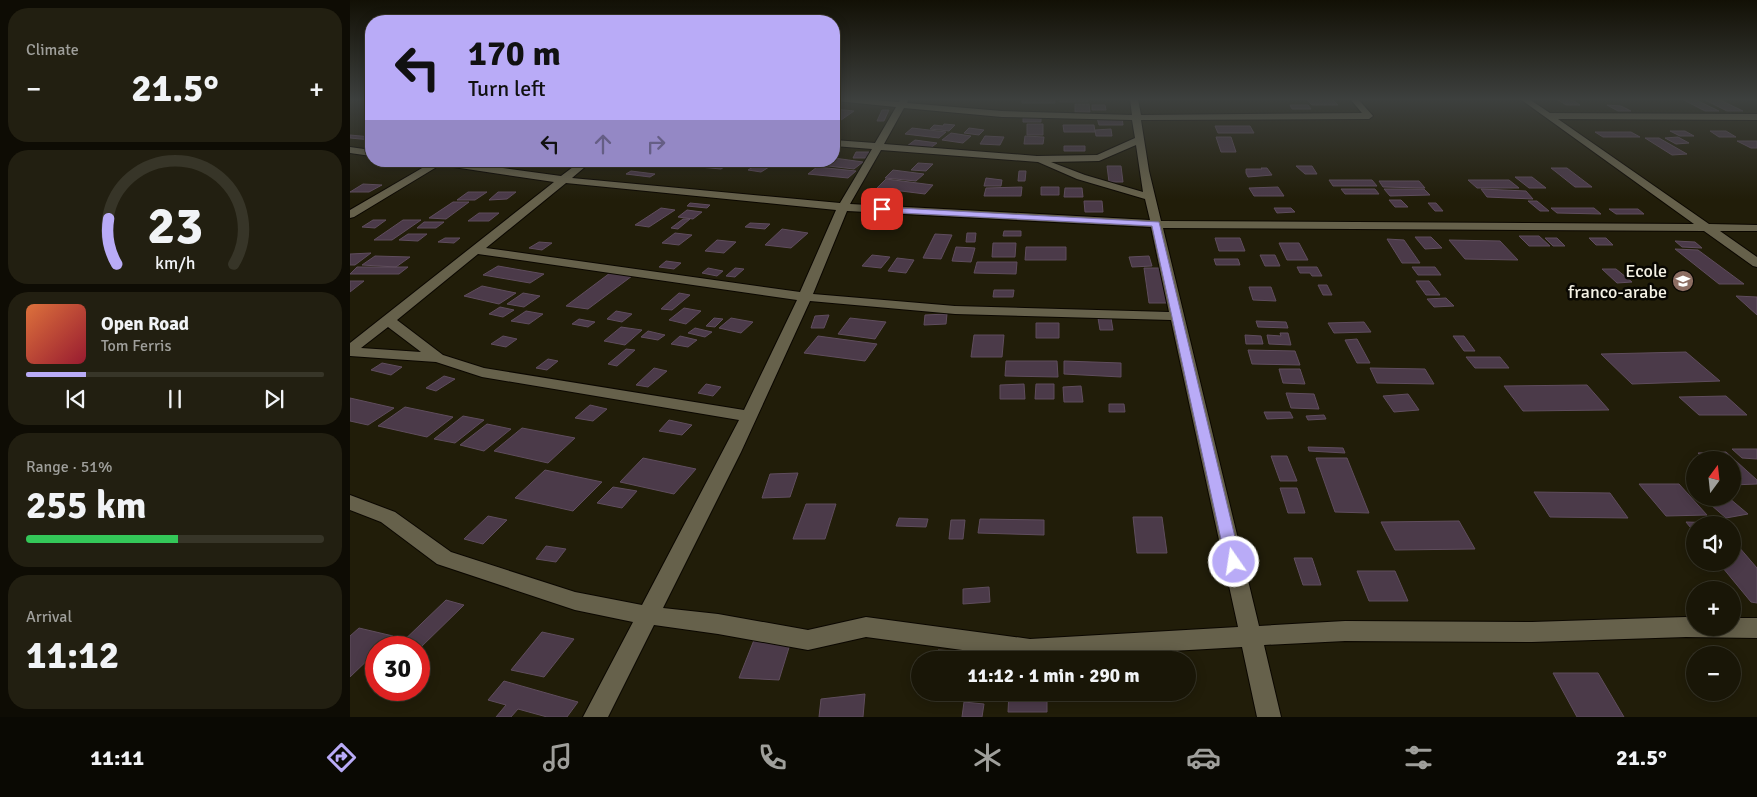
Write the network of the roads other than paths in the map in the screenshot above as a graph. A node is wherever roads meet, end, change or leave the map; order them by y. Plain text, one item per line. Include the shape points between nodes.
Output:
1 (886, 132) edge
2 (1139, 132) edge
3 (1572, 132) edge
4 (1140, 139) junction
5 (840, 144) edge
6 (877, 147) junction
7 (350, 150) edge
8 (365, 152) edge
9 (1037, 159) junction
10 (428, 167) edge
11 (472, 167) edge
12 (580, 167) edge
13 (564, 180) junction
14 (1150, 197) junction
15 (843, 207) junction
16 (350, 215) edge
17 (1156, 224) junction
18 (1706, 227) junction
19 (1757, 228) edge
20 (476, 250) junction
21 (1757, 263) edge
22 (805, 297) junction
23 (1178, 316) junction
24 (388, 320) junction
25 (350, 351) edge
26 (438, 358) junction
27 (748, 416) junction
28 (350, 502) edge
29 (647, 615) junction
30 (1757, 628) edge
31 (1250, 637) junction
32 (595, 717) edge
33 (1269, 717) edge

1 - 6 street
2 - 4 street
3 - 18 street
4 - 9 street via 1099,158
4 - 14 street
5 - 6 street
6 - 9 street
6 - 15 street
7 - 8 street
9 - 14 street via 1081,177
10 - 16 street
11 - 13 street
12 - 13 street
13 - 15 street
13 - 20 street
14 - 17 street
15 - 17 street
15 - 22 street
17 - 18 street
17 - 23 street
18 - 19 street
18 - 21 street
20 - 22 street
20 - 24 street
22 - 23 street via 955,310
22 - 27 street
23 - 31 street
24 - 25 street
24 - 26 street
25 - 26 street
26 - 27 street via 482,372
27 - 29 street
28 - 29 street via 388,517 444,558 575,601
29 - 31 street via 808,640 866,627 1030,649
29 - 32 street
30 - 31 street via 1344,631
31 - 33 street

